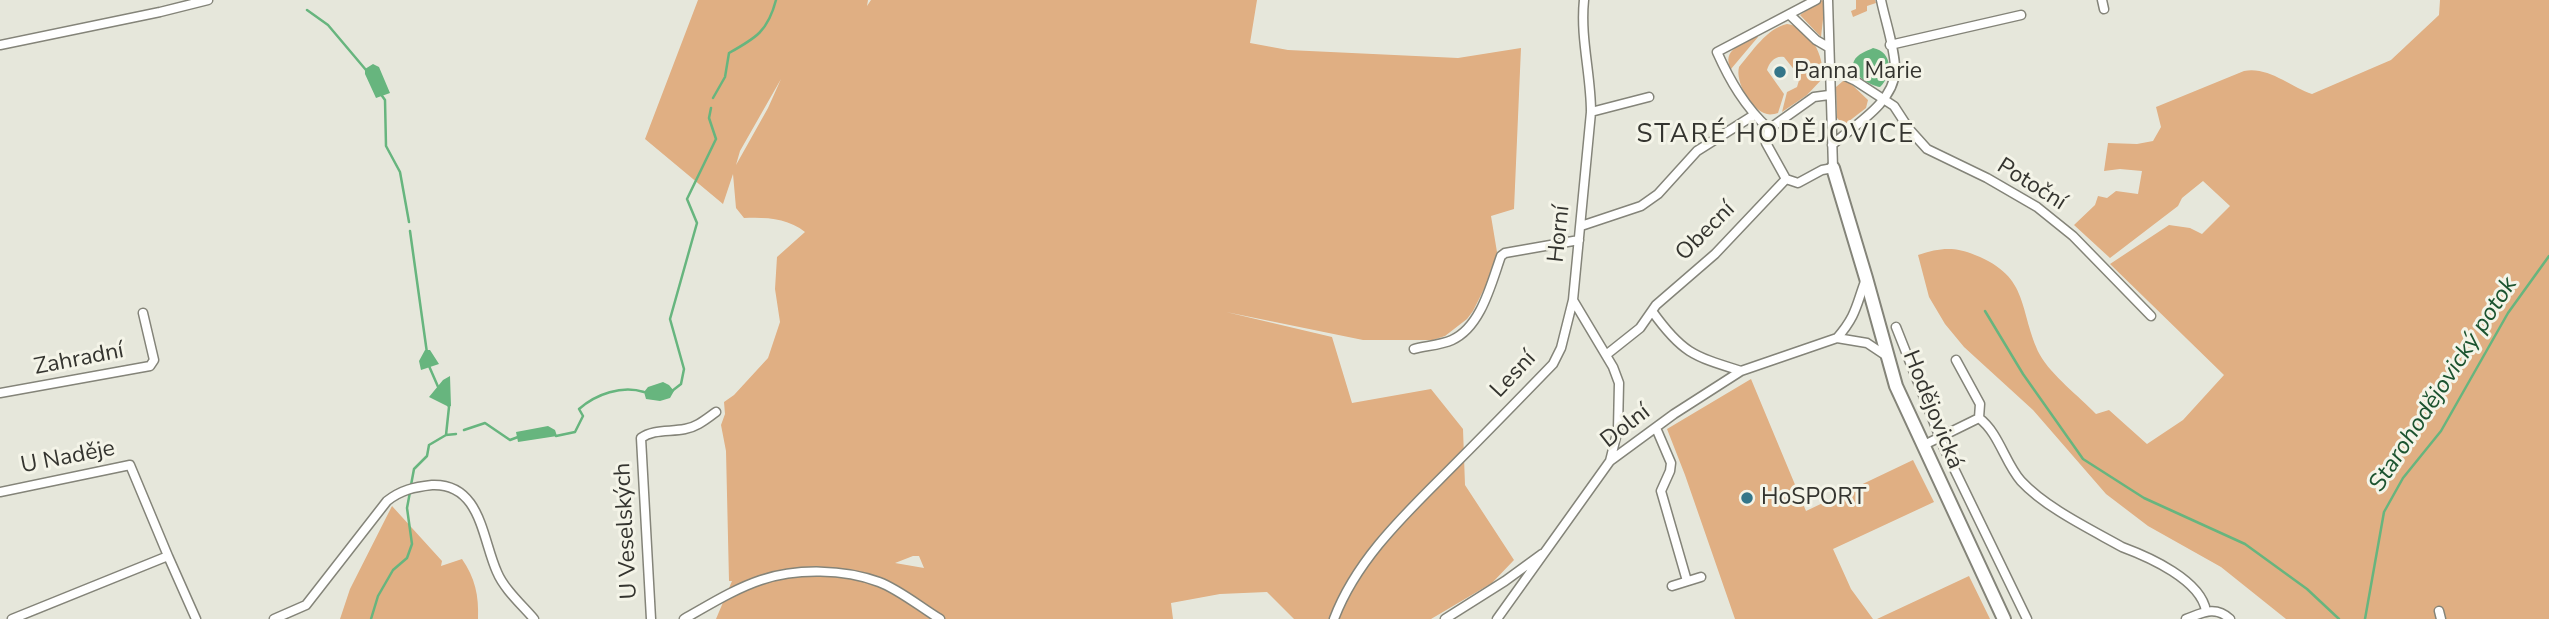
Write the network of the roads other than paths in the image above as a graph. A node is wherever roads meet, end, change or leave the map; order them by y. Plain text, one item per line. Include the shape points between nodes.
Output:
1 (208, 0) edge
2 (1584, 0) edge
3 (1816, 0) edge
4 (1828, 0) edge
5 (1881, 0) edge
6 (1790, 15) junction
7 (2021, 15) dead end
8 (0, 45) edge
9 (1890, 45) junction
10 (1828, 47) junction
11 (1828, 68) junction
12 (1829, 95) junction
13 (1649, 97) dead end
14 (1883, 100) junction
15 (1591, 112) junction
16 (1754, 115) junction
17 (1769, 129) junction
18 (1832, 145) junction
19 (1833, 168) junction
20 (1786, 180) junction
21 (1581, 226) junction
22 (1579, 240) junction
23 (1866, 278) junction
24 (1573, 300) junction
25 (1652, 311) junction
26 (143, 313) dead end
27 (2151, 316) dead end
28 (1896, 327) dead end
29 (1837, 338) junction
30 (1892, 346) junction
31 (1413, 349) dead end
32 (1606, 355) junction
33 (1956, 360) dead end
34 (1741, 371) junction
35 (0, 393) edge
36 (716, 412) dead end
37 (1979, 418) junction
38 (1656, 428) junction
39 (1941, 438) junction
40 (1922, 447) junction
41 (1611, 460) junction
42 (0, 492) edge
43 (1974, 509) junction
44 (1954, 514) junction
45 (1547, 550) junction
46 (168, 555) junction
47 (1702, 577) dead end
48 (1687, 581) junction
49 (1672, 586) dead end
50 (2206, 611) junction
51 (12, 619) edge
52 (196, 619) edge
53 (274, 619) edge
54 (534, 619) edge
55 (651, 619) edge
56 (684, 619) edge
57 (940, 619) edge
58 (1334, 619) edge
59 (1445, 619) edge
60 (1497, 619) edge
61 (2004, 619) edge
62 (2028, 619) edge
63 (2186, 619) edge
64 (2230, 619) edge

1 - 8 street
2 - 15 street, Horní via 1581,24
3 - 6 street
4 - 10 street
5 - 9 street
6 - 10 street
6 - 16 street via 1717,52
7 - 9 street
9 - 14 street via 1895,62 1893,81
10 - 11 street
11 - 12 street
11 - 14 street, Potoční
12 - 17 street via 1814,97
12 - 18 street
13 - 15 street
14 - 18 street
14 - 27 street, Potoční via 1894,106 1927,149 2037,207 2073,236
15 - 21 street, Horní
16 - 17 street
16 - 21 street via 1697,151 1641,206
17 - 20 street via 1766,143
18 - 19 street
19 - 20 street via 1798,183
19 - 23 street, Hodějovická
20 - 25 street, Obecní
21 - 22 street, Horní
22 - 24 street, Horní
22 - 31 street via 1505,253 1469,328 1451,340
23 - 29 street via 1858,309
23 - 30 street, Hodějovická
24 - 32 street
24 - 58 street, Lesní via 1553,363 1412,506 1366,563
25 - 32 street, Obecní via 1640,328
25 - 34 street via 1688,352
26 - 35 street, Zahradní via 154,360 150,366
28 - 30 street
29 - 30 street
29 - 34 street, Dolní
30 - 39 street
30 - 40 street, Hodějovická via 1896,386
32 - 41 street via 1619,383 1620,403
33 - 37 street via 1980,404
34 - 38 street, Dolní
36 - 55 street, U Veselských via 687,429 648,433 641,438
37 - 39 street
37 - 50 street via 2012,471 2030,490 2122,547 2166,568 2200,594
38 - 41 street, Dolní
38 - 48 street via 1671,463 1661,491
39 - 40 street
39 - 43 street
40 - 44 street, Hodějovická
41 - 45 street, Dolní
42 - 46 street, U Naděje via 130,465
43 - 44 street
43 - 62 street
44 - 61 street, Hodějovická
45 - 59 street
45 - 60 street, Dolní
46 - 51 street
46 - 52 street, U Naděje
47 - 48 street
48 - 49 street
50 - 63 street
50 - 64 street via 2221,612
53 - 54 street via 306,605 399,491 437,485 455,489 474,507 498,575
56 - 57 street via 763,579 826,572 882,583

